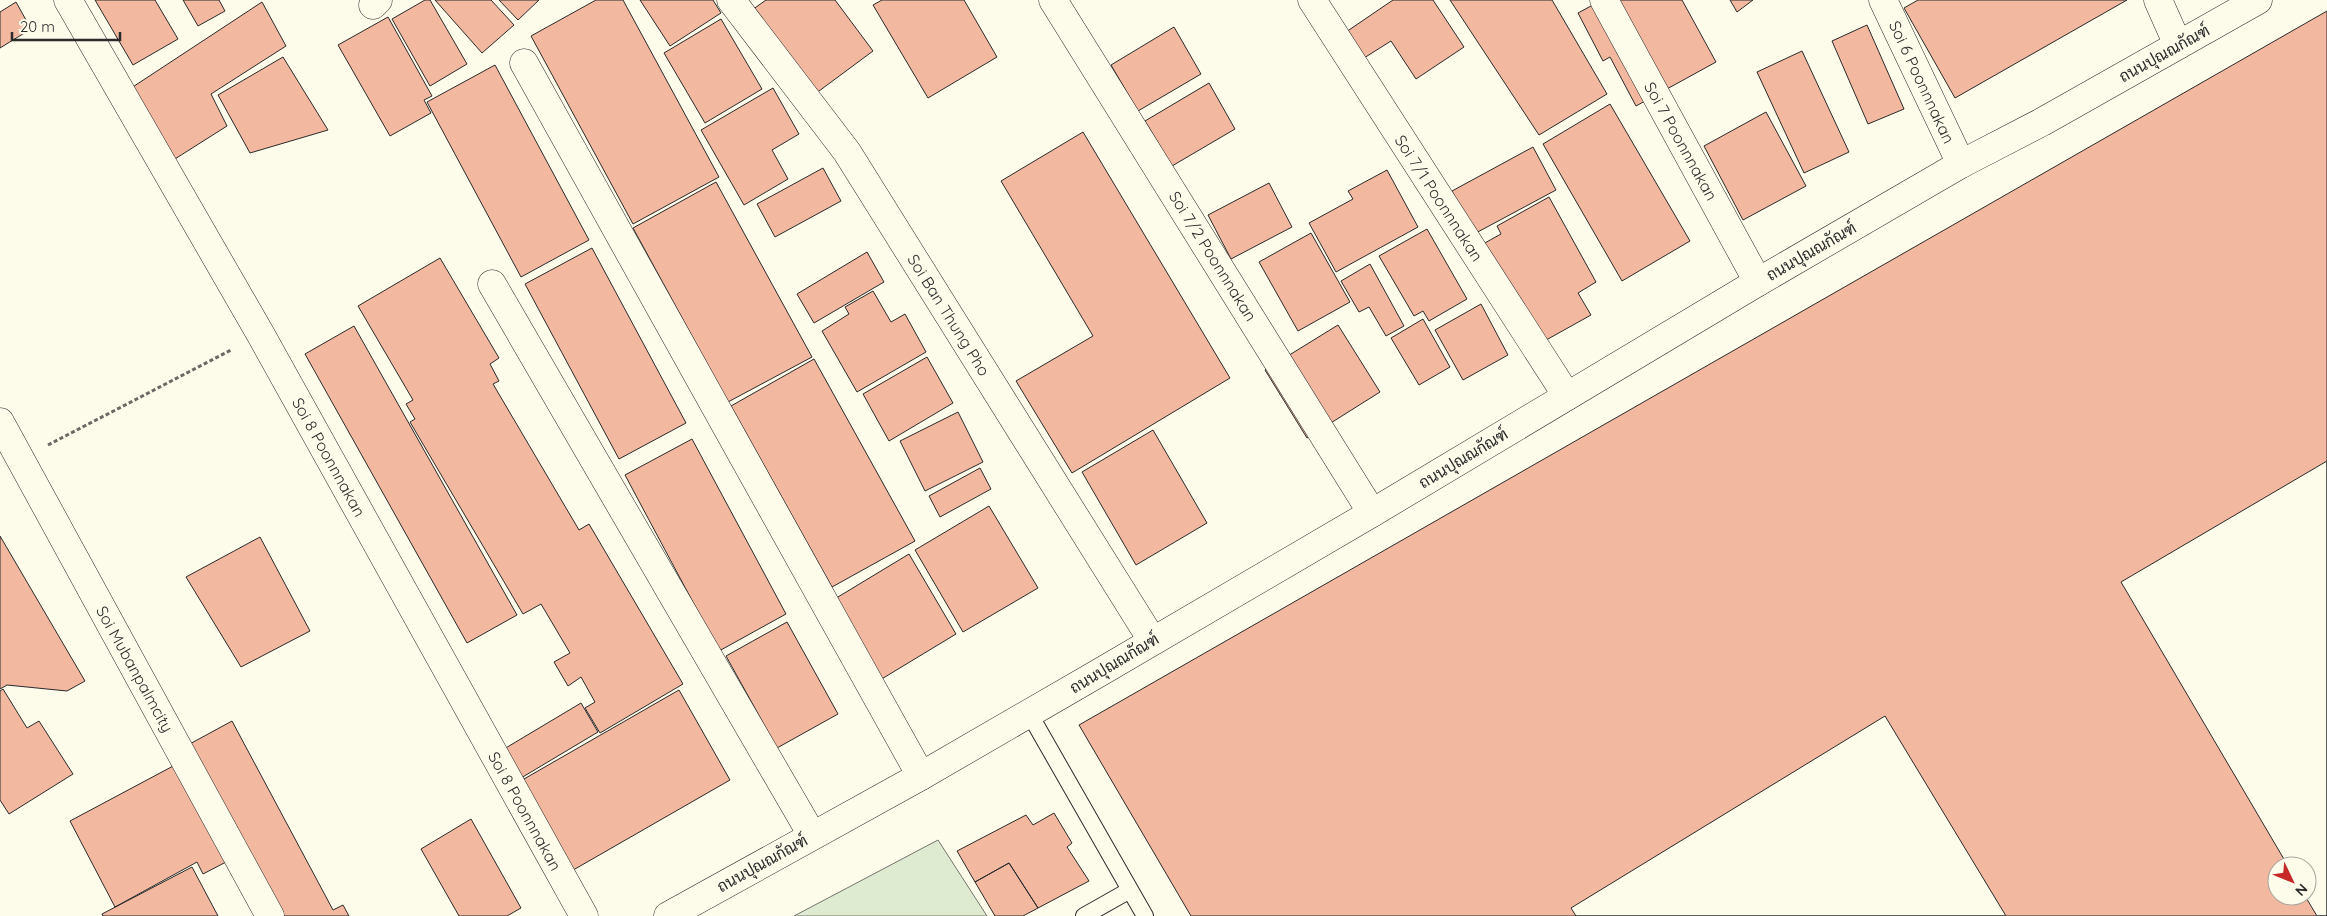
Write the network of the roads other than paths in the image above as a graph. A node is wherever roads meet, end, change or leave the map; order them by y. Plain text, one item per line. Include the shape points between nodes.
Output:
1 (68, 0) edge
2 (731, 0) edge
3 (1053, 0) edge
4 (1312, 0) edge
5 (1604, 0) edge
6 (1884, 0) edge
7 (2158, 0) edge
8 (2258, 0) edge
9 (2178, 45) junction
10 (524, 62) dead end
11 (1961, 164) junction
12 (1758, 282) junction
13 (492, 284) dead end
14 (1567, 396) junction
15 (0, 422) edge
16 (1372, 513) junction
17 (1152, 640) junction
18 (1029, 713) junction
19 (921, 776) junction
20 (812, 835) junction
21 (1130, 890) junction
22 (270, 916) edge
23 (584, 916) edge
24 (668, 916) edge
25 (1084, 916) edge
26 (1145, 916) edge

1 - 23 street, Soi 8 Poonnnakan via 261,335
2 - 17 street, Soi Ban Thung Pho via 847,152
3 - 16 street, Soi 7/2 Poonnnakan
4 - 14 street, Soi 7/1 Poonnnakan
5 - 12 street, Soi 7 Poonnnakan
6 - 11 street, Soi 6 Poonnnakan
7 - 9 street
8 - 9 street, ถนนปุณณกัณฑ์
9 - 11 street, ถนนปุณณกัณฑ์
10 - 19 street
11 - 12 street, ถนนปุณณกัณฑ์
12 - 14 street, ถนนปุณณกัณฑ์
13 - 20 street
14 - 16 street, ถนนปุณณกัณฑ์
15 - 22 street, Soi Mubanpalmcity
16 - 17 street, ถนนปุณณกัณฑ์
17 - 18 street, ถนนปุณณกัณฑ์
18 - 19 street, ถนนปุณณกัณฑ์
18 - 21 lane
19 - 20 street, ถนนปุณณกัณฑ์
20 - 24 street, ถนนปุณณกัณฑ์
21 - 25 lane
21 - 26 lane

